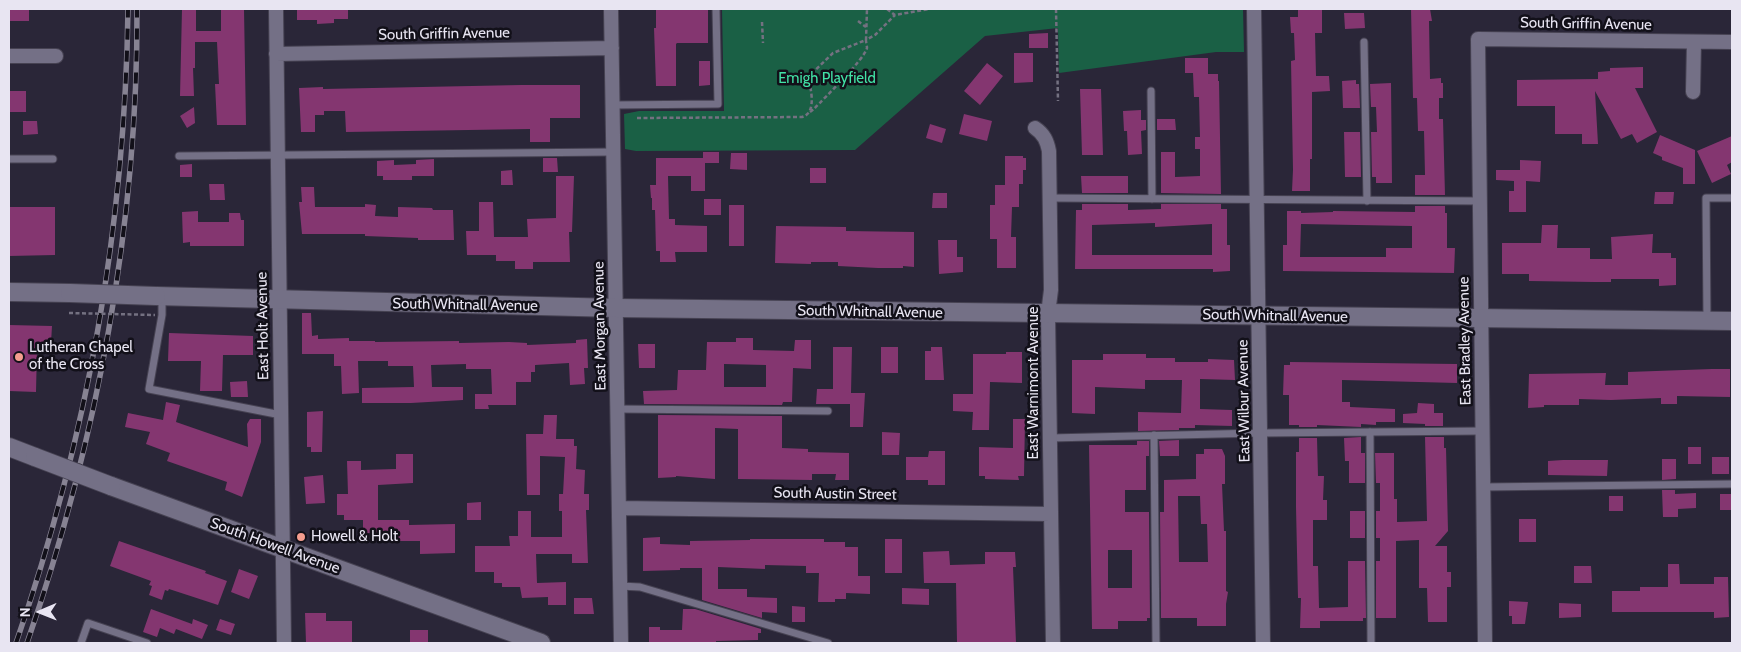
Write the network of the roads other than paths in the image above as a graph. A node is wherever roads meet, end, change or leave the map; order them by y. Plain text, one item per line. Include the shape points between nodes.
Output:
1 (276, 9) edge
2 (611, 9) edge
3 (716, 9) edge
4 (1254, 9) edge
5 (1478, 39) joint
6 (1364, 42) dead end
7 (1694, 42) junction
8 (1732, 42) edge
9 (612, 48) junction
10 (276, 54) junction
11 (9, 56) edge
12 (56, 56) dead end
13 (1151, 91) dead end
14 (1694, 92) dead end
15 (613, 105) junction
16 (1035, 128) dead end
17 (614, 152) junction
18 (278, 154) junction
19 (178, 156) dead end
20 (9, 159) edge
21 (54, 159) dead end
22 (1050, 198) junction
23 (1732, 198) edge
24 (1152, 199) junction
25 (1257, 201) junction
26 (1367, 201) junction
27 (1480, 202) junction
28 (9, 292) edge
29 (159, 296) junction
30 (279, 300) junction
31 (616, 308) junction
32 (1048, 314) junction
33 (1259, 316) junction
34 (1481, 319) junction
35 (1707, 321) junction
36 (1732, 321) edge
37 (618, 410) junction
38 (828, 411) dead end
39 (281, 415) junction
40 (1482, 431) junction
41 (1370, 432) junction
42 (1261, 433) junction
43 (1154, 435) junction
44 (1050, 438) junction
45 (9, 447) edge
46 (1732, 484) edge
47 (1483, 487) junction
48 (619, 508) junction
49 (1051, 514) junction
50 (282, 548) junction
51 (620, 586) junction
52 (81, 643) edge
53 (147, 643) edge
54 (284, 643) edge
55 (541, 643) edge
56 (621, 643) edge
57 (828, 643) edge
58 (1052, 643) edge
59 (1156, 643) edge
60 (1263, 643) edge
61 (1371, 643) edge
62 (1485, 643) edge

1 - 10 street, East Holt Avenue
2 - 9 street, East Morgan Avenue
3 - 15 lane via 718,104
4 - 25 street, East Wilbur Avenue
5 - 7 street, South Griffin Avenue
5 - 27 street, East Bradley Avenue
6 - 26 lane
7 - 8 street, South Griffin Avenue
7 - 14 street
9 - 10 street, South Griffin Avenue
9 - 15 street, East Morgan Avenue
10 - 18 street, East Holt Avenue
11 - 12 street
13 - 24 lane
15 - 17 street, East Morgan Avenue
16 - 22 street, East Warnimont Avenue via 1047,142
17 - 18 lane
17 - 31 street, East Morgan Avenue
18 - 19 lane
18 - 30 street, East Holt Avenue
20 - 21 lane
22 - 24 lane
22 - 32 street, East Warnimont Avenue via 1051,290
23 - 35 lane via 1706,198
24 - 25 lane
25 - 26 lane
25 - 33 street, East Wilbur Avenue
26 - 27 lane
27 - 34 street, East Bradley Avenue
28 - 29 street, South Whitnall Avenue, bridge
29 - 30 street, South Whitnall Avenue
29 - 39 lane via 162,315 149,389
30 - 31 street, South Whitnall Avenue
30 - 39 street, East Holt Avenue
31 - 32 street, South Whitnall Avenue
31 - 37 street, East Morgan Avenue
32 - 33 street, South Whitnall Avenue
32 - 44 street, East Warnimont Avenue
33 - 34 street, South Whitnall Avenue
33 - 42 street, East Wilbur Avenue
34 - 35 street, South Whitnall Avenue
34 - 40 street, East Bradley Avenue
35 - 36 street, South Whitnall Avenue
37 - 38 lane
37 - 48 street, East Morgan Avenue
39 - 50 street, East Holt Avenue
40 - 41 lane
40 - 47 street, East Bradley Avenue
41 - 42 lane
41 - 61 lane
42 - 43 lane
42 - 60 street, East Wilbur Avenue
43 - 44 lane
43 - 59 lane
44 - 49 street, East Warnimont Avenue
45 - 50 street, South Howell Avenue, bridge
46 - 47 lane
47 - 62 street, East Bradley Avenue
48 - 49 street, South Austin Street
48 - 51 street, East Morgan Avenue
49 - 58 street, East Warnimont Avenue
50 - 54 street, East Holt Avenue
50 - 55 street, South Howell Avenue
51 - 56 street, East Morgan Avenue
51 - 57 lane via 640,587
52 - 53 lane via 88,623

